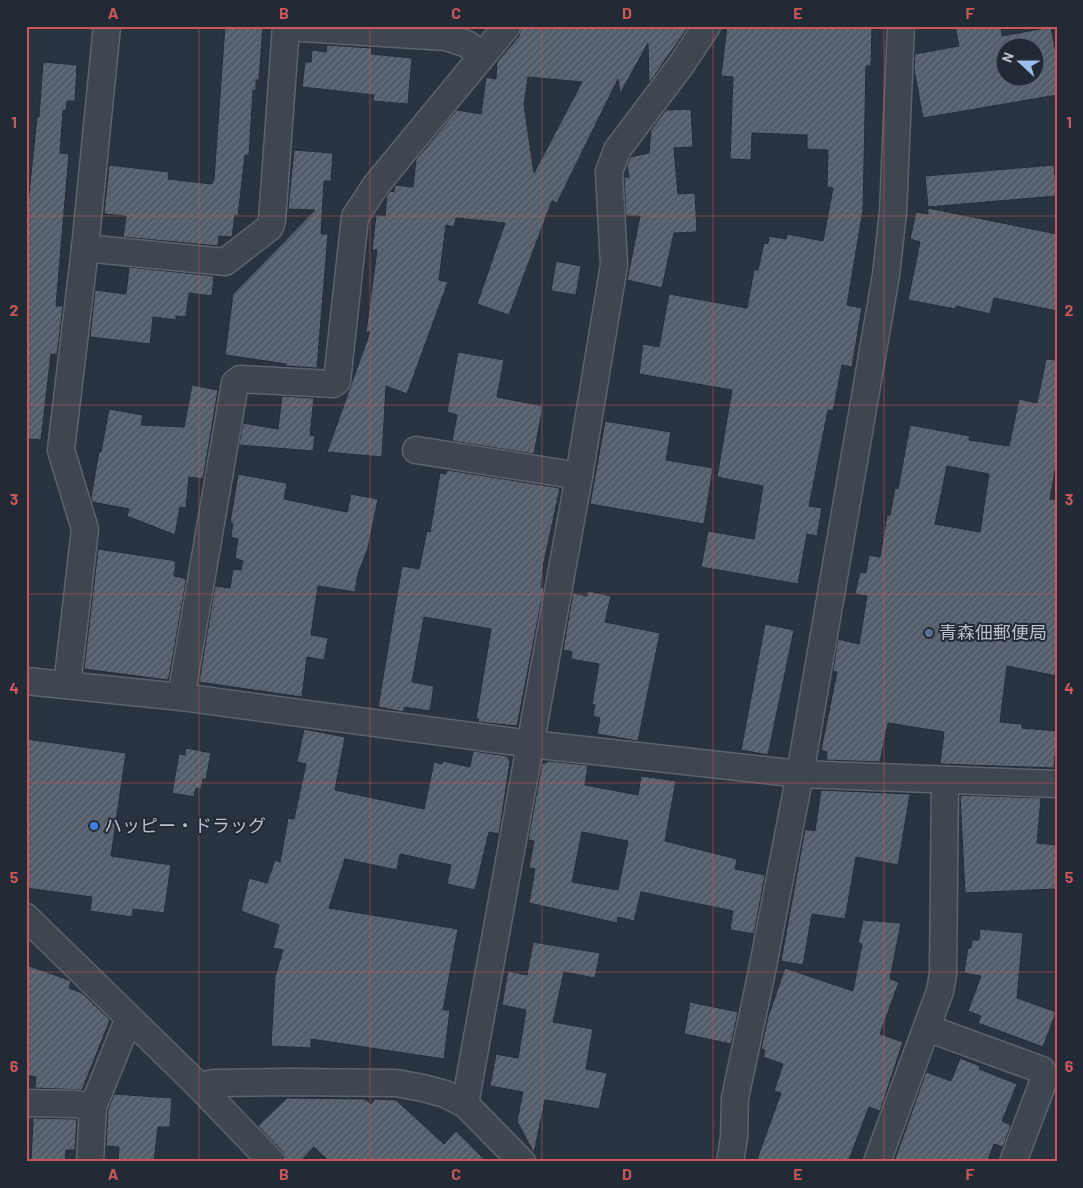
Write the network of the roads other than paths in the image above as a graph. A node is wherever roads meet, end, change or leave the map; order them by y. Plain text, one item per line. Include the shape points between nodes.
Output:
1 (106, 26) edge
2 (507, 26) edge
3 (707, 26) edge
4 (902, 26) edge
5 (286, 27) edge
6 (482, 55) junction
7 (85, 248) junction
8 (416, 450) dead end
9 (579, 476) junction
10 (26, 681) edge
11 (67, 685) junction
12 (181, 697) junction
13 (531, 744) junction
14 (800, 774) junction
15 (945, 780) junction
16 (1057, 784) edge
17 (26, 918) edge
18 (129, 1018) junction
19 (927, 1028) junction
20 (199, 1086) junction
21 (26, 1103) edge
22 (466, 1104) junction
23 (93, 1107) junction
24 (90, 1162) edge
25 (272, 1162) edge
26 (522, 1162) edge
27 (730, 1162) edge
28 (878, 1162) edge
29 (1014, 1162) edge

1 - 7 street
2 - 6 street
3 - 9 street via 612,160 609,172 614,265
4 - 14 street via 893,212 886,275
5 - 6 street via 446,37 467,44
5 - 7 street via 270,227 225,262
6 - 12 street via 376,185 355,217 337,381 333,384 240,379 235,383
7 - 11 street via 61,450 85,529
8 - 9 street
9 - 13 street
10 - 11 street
11 - 12 street
12 - 13 street
13 - 14 street
13 - 22 street
14 - 15 street
14 - 27 street via 735,1098
15 - 16 street
15 - 19 street via 942,974 940,991
17 - 18 street
18 - 20 street
18 - 23 street
19 - 28 street
19 - 29 street via 1042,1070 1045,1077
20 - 22 street via 270,1082 396,1083 445,1094
20 - 25 street
21 - 23 street
22 - 26 street
23 - 24 street

